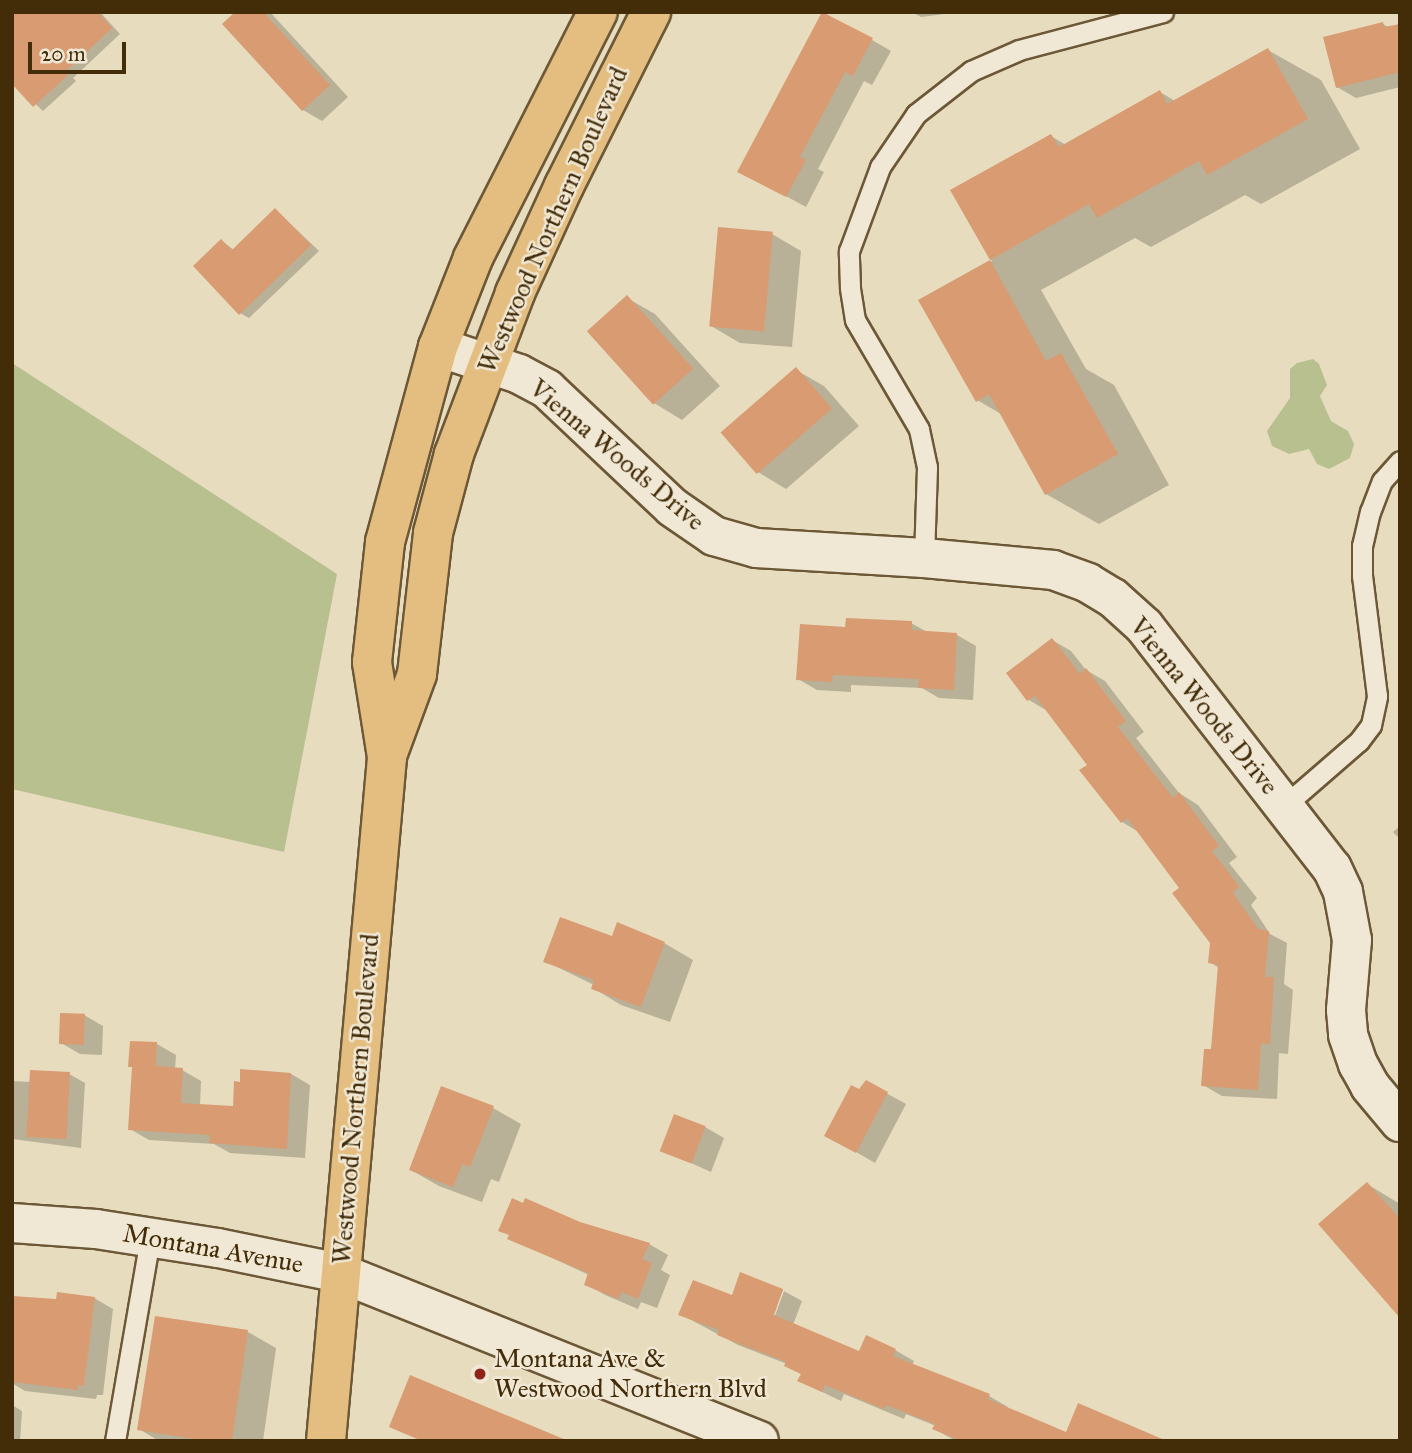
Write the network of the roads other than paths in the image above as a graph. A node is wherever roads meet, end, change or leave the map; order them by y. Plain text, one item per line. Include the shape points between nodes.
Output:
1 (598, 12) edge
2 (651, 12) edge
3 (1163, 12) edge
4 (438, 347) junction
5 (487, 363) junction
6 (1400, 461) edge
7 (924, 558) junction
8 (387, 757) junction
9 (1284, 806) junction
10 (1400, 1122) edge
11 (12, 1223) edge
12 (150, 1238) junction
13 (340, 1273) junction
14 (115, 1441) edge
15 (326, 1441) edge
16 (759, 1441) edge

1 - 4 main road, Westwood Northern Boulevard via 473,258
2 - 5 main road, Westwood Northern Boulevard via 564,186
3 - 7 lane via 1019,50 971,71 916,114 880,167 849,251 850,288 855,320 919,429 926,467
4 - 5 street, Vienna Woods Drive
4 - 8 main road, Westwood Northern Boulevard via 385,542 372,662
5 - 7 street, Vienna Woods Drive via 547,389 672,508 714,536 755,548
5 - 8 main road, Westwood Northern Boulevard via 454,454 433,533 417,674
6 - 9 lane, Vienna Woods Drive via 1382,481 1362,547 1377,696 1371,724 1359,741
7 - 9 street, Vienna Woods Drive via 1054,570 1113,598 1144,626
8 - 13 main road, Westwood Northern Boulevard
9 - 10 street, Vienna Woods Drive via 1322,853 1343,892 1352,940 1348,1035 1370,1086
11 - 12 street, Montana Avenue
12 - 13 street, Montana Avenue
12 - 14 lane
13 - 15 main road, Westwood Northern Boulevard
13 - 16 street, Montana Avenue

